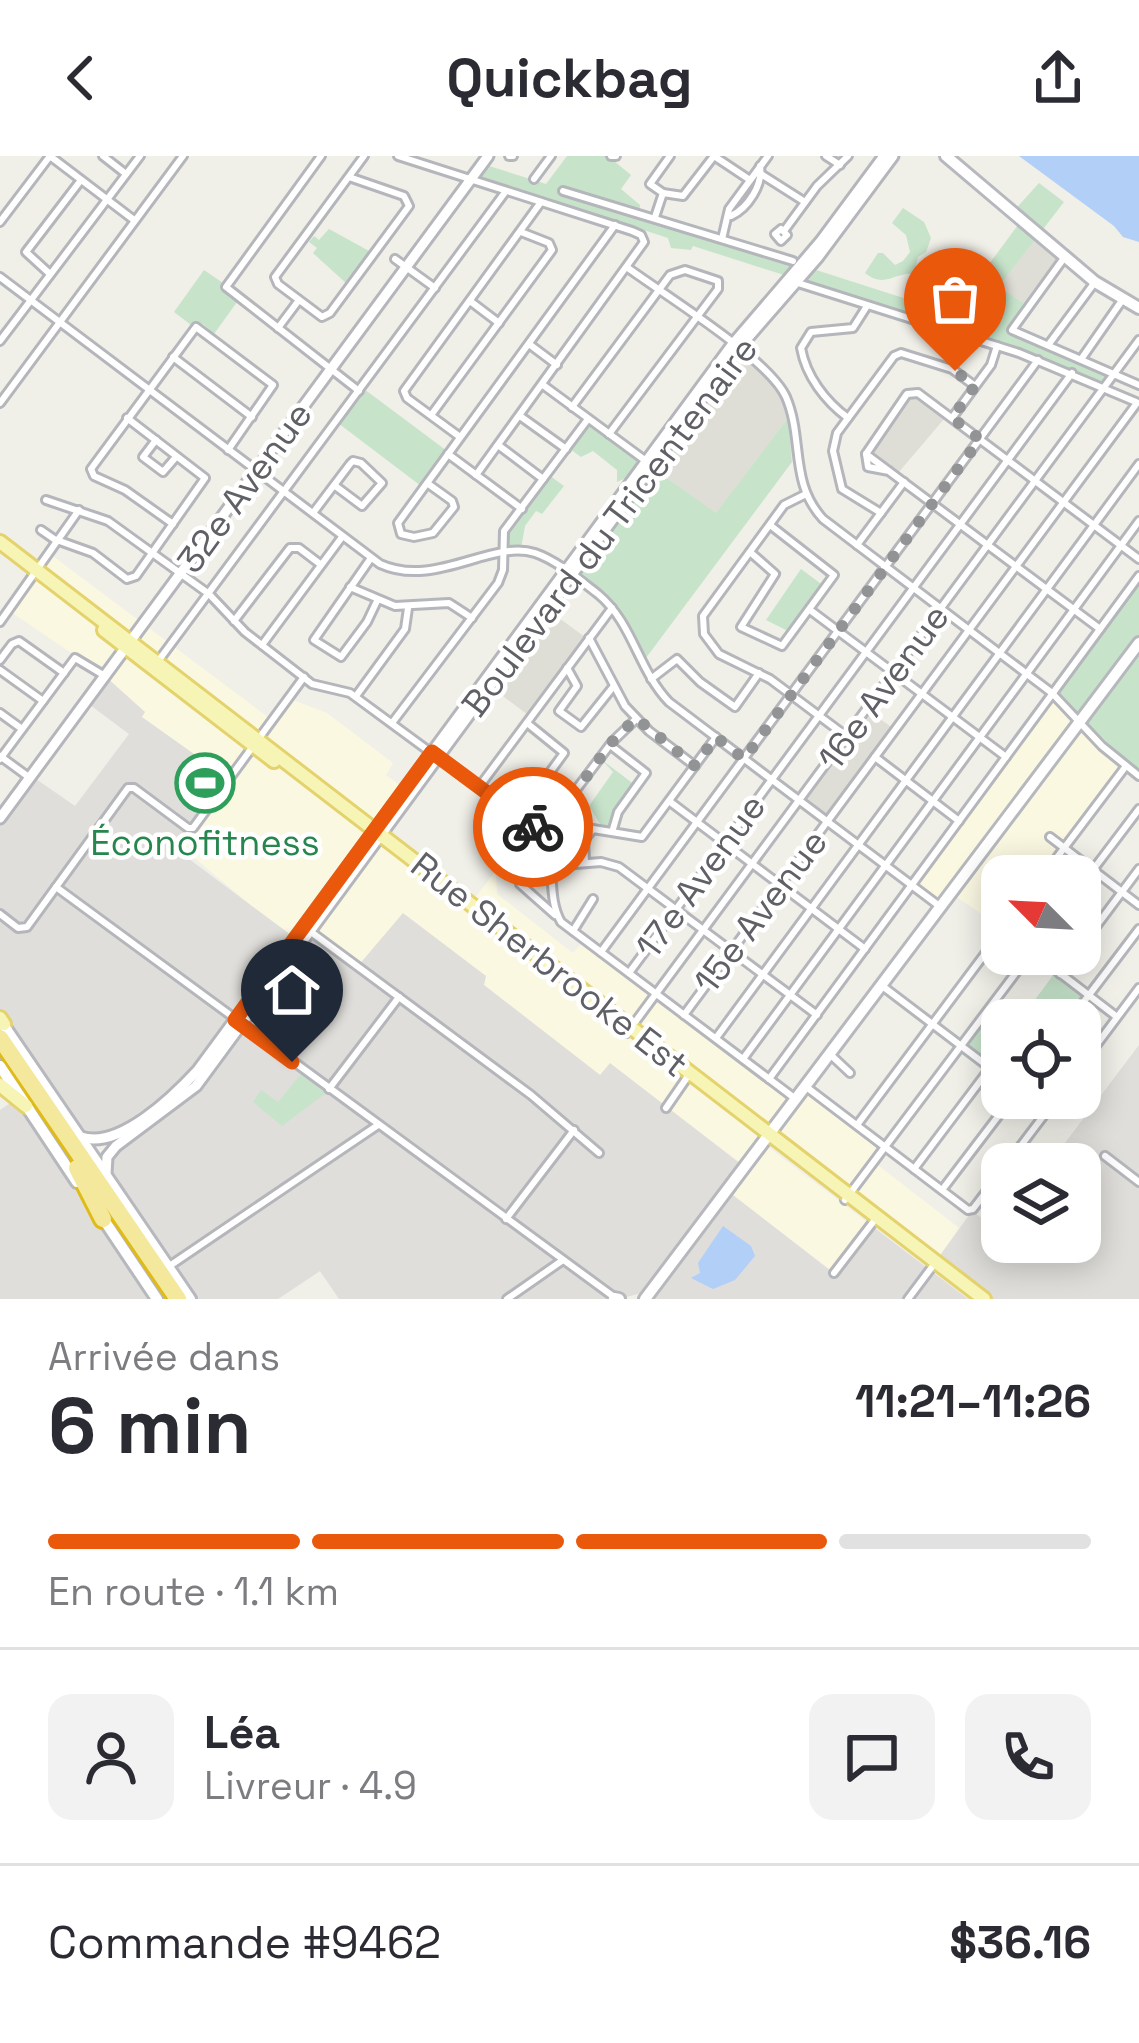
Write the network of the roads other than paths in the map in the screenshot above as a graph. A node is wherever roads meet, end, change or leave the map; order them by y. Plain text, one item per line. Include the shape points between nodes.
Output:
1 (50, 156) edge
2 (103, 156) edge
3 (140, 156) edge
4 (183, 156) edge
5 (321, 156) edge
6 (364, 156) edge
7 (398, 156) edge
8 (488, 156) edge
9 (551, 156) edge
10 (670, 156) edge
11 (714, 156) edge
12 (768, 156) edge
13 (826, 156) edge
14 (848, 156) edge
15 (884, 156) edge
16 (893, 156) edge
17 (946, 156) edge
18 (840, 165) junction
19 (761, 170) junction
20 (126, 174) junction
21 (349, 177) junction
22 (471, 179) junction
23 (534, 179) dead end
24 (751, 179) junction
25 (81, 180) junction
26 (506, 191) junction
27 (563, 191) dead end
28 (663, 193) junction
29 (107, 199) junction
30 (542, 202) junction
31 (805, 202) junction
32 (655, 217) junction
33 (729, 217) junction
34 (843, 218) junction
35 (135, 220) junction
36 (0, 222) edge
37 (615, 225) junction
38 (520, 232) junction
39 (722, 239) junction
40 (775, 255) junction
41 (1064, 258) junction
42 (395, 259) dead end
43 (793, 261) dead end
44 (406, 267) junction
45 (628, 268) junction
46 (50, 274) junction
47 (793, 280) junction
48 (2, 282) edge
49 (1094, 282) junction
50 (435, 288) junction
51 (658, 290) junction
52 (1123, 299) junction
53 (31, 300) junction
54 (299, 301) junction
55 (470, 302) junction
56 (867, 305) junction
57 (1139, 308) edge
58 (695, 316) junction
59 (60, 322) junction
60 (499, 323) junction
61 (278, 328) junction
62 (1139, 340) edge
63 (0, 341) edge
64 (529, 344) junction
65 (1049, 344) junction
66 (997, 346) junction
67 (735, 347) junction
68 (172, 357) junction
69 (1082, 358) junction
70 (1038, 360) junction
71 (557, 365) junction
72 (331, 369) junction
73 (1072, 373) junction
74 (1115, 373) junction
75 (543, 385) junction
76 (1139, 385) edge
77 (975, 386) junction
78 (1104, 387) junction
79 (148, 389) junction
80 (359, 391) junction
81 (0, 403) edge
82 (1138, 403) edge
83 (572, 407) junction
84 (431, 415) junction
85 (520, 416) junction
86 (252, 417) junction
87 (127, 418) junction
88 (848, 418) junction
89 (952, 418) junction
90 (588, 419) junction
91 (609, 434) junction
92 (460, 437) junction
93 (980, 439) junction
94 (156, 440) junction
95 (498, 446) junction
96 (566, 448) junction
97 (228, 449) junction
98 (448, 454) junction
99 (177, 456) junction
100 (1008, 459) junction
101 (649, 464) junction
102 (1139, 464) edge
103 (256, 471) junction
104 (476, 475) junction
105 (544, 479) junction
106 (1035, 481) junction
107 (904, 482) junction
108 (427, 483) junction
109 (334, 485) junction
110 (284, 492) junction
111 (804, 495) junction
112 (46, 500) dead end
113 (933, 502) junction
114 (1063, 502) junction
115 (522, 509) junction
116 (79, 510) junction
117 (313, 513) junction
118 (881, 513) junction
119 (1139, 521) edge
120 (173, 524) junction
121 (961, 524) junction
122 (770, 525) junction
123 (1094, 525) junction
124 (40, 530) dead end
125 (342, 536) junction
126 (60, 541) junction
127 (988, 544) junction
128 (857, 545) junction
129 (1121, 545) junction
130 (0, 546) edge
131 (750, 552) junction
132 (153, 553) junction
133 (502, 555) junction
134 (371, 558) junction
135 (1139, 559) edge
136 (321, 565) junction
137 (1016, 565) junction
138 (886, 567) junction
139 (36, 573) junction
140 (567, 573) junction
141 (181, 574) junction
142 (1139, 577) edge
143 (350, 587) junction
144 (913, 588) junction
145 (1047, 589) junction
146 (209, 595) junction
147 (376, 601) junction
148 (408, 608) junction
149 (612, 608) junction
150 (941, 608) junction
151 (810, 610) junction
152 (1074, 610) junction
153 (472, 618) junction
154 (234, 621) junction
155 (0, 622) edge
156 (968, 629) junction
157 (1100, 629) junction
158 (838, 631) junction
159 (589, 638) junction
160 (129, 643) junction
161 (262, 645) junction
162 (1139, 647) edge
163 (866, 652) junction
164 (1000, 653) junction
165 (0, 660) edge
166 (156, 664) junction
167 (567, 668) junction
168 (0, 670) edge
169 (893, 672) junction
170 (64, 673) junction
171 (759, 673) junction
172 (1026, 674) junction
173 (105, 676) junction
174 (304, 677) junction
175 (651, 679) junction
176 (613, 687) junction
177 (922, 693) junction
178 (1052, 693) junction
179 (791, 694) junction
180 (356, 696) junction
181 (43, 701) junction
182 (0, 712) edge
183 (819, 716) junction
184 (953, 717) junction
185 (636, 718) junction
186 (392, 723) junction
187 (526, 723) junction
188 (1081, 723) junction
189 (22, 729) junction
190 (846, 736) junction
191 (716, 737) junction
192 (980, 737) junction
193 (256, 742) junction
194 (610, 745) junction
195 (434, 754) junction
196 (874, 757) junction
197 (0, 758) edge
198 (1006, 758) junction
199 (744, 759) junction
200 (695, 766) junction
201 (1126, 766) junction
202 (1139, 776) edge
203 (30, 778) junction
204 (771, 779) junction
205 (906, 781) junction
206 (479, 787) junction
207 (799, 800) junction
208 (668, 802) junction
209 (933, 802) junction
210 (1139, 809) edge
211 (518, 816) junction
212 (0, 818) edge
213 (827, 821) junction
214 (959, 821) junction
215 (697, 823) junction
216 (613, 829) junction
217 (376, 834) junction
218 (543, 835) junction
219 (1050, 837) dead end
220 (724, 843) junction
221 (858, 845) junction
222 (1064, 848) junction
223 (1059, 855) edge
224 (1073, 855) edge
225 (1101, 859) edge
226 (585, 862) junction
227 (752, 864) junction
228 (551, 866) junction
229 (886, 866) junction
230 (1139, 869) edge
231 (1101, 876) edge
232 (779, 885) junction
233 (912, 885) junction
234 (56, 887) junction
235 (648, 888) junction
236 (1122, 892) junction
237 (593, 899) dead end
238 (554, 900) junction
239 (1139, 905) edge
240 (544, 907) junction
241 (941, 907) junction
242 (676, 908) junction
243 (811, 909) junction
244 (0, 914) edge
245 (558, 917) junction
246 (1101, 920) edge
247 (307, 928) junction
248 (704, 929) junction
249 (838, 929) junction
250 (1139, 929) edge
251 (573, 932) junction
252 (732, 950) junction
253 (865, 950) junction
254 (601, 952) junction
255 (981, 959) edge
256 (628, 973) junction
257 (763, 974) junction
258 (1016, 975) edge
259 (1061, 975) edge
260 (883, 986) junction
261 (1139, 988) edge
262 (656, 994) junction
263 (790, 995) junction
264 (1089, 995) junction
265 (399, 997) junction
266 (1086, 999) edge
267 (683, 1015) junction
268 (817, 1015) junction
269 (1118, 1017) junction
270 (237, 1022) junction
271 (932, 1024) junction
272 (1, 1025) edge
273 (630, 1030) junction
274 (716, 1038) junction
275 (1101, 1039) edge
276 (961, 1046) junction
277 (0, 1051) edge
278 (831, 1055) junction
279 (743, 1059) junction
280 (981, 1061) edge
281 (0, 1066) edge
282 (850, 1073) dead end
283 (688, 1076) junction
284 (770, 1079) junction
285 (981, 1080) edge
286 (0, 1085) edge
287 (807, 1088) junction
288 (329, 1089) junction
289 (797, 1101) junction
290 (171, 1103) junction
291 (26, 1106) junction
292 (665, 1108) dead end
293 (996, 1119) edge
294 (378, 1125) junction
295 (857, 1125) junction
296 (574, 1130) junction
297 (770, 1138) junction
298 (74, 1144) junction
299 (885, 1146) junction
300 (599, 1153) dead end
301 (1105, 1156) dead end
302 (914, 1169) junction
303 (111, 1182) junction
304 (1139, 1182) edge
305 (942, 1190) junction
306 (981, 1196) edge
307 (847, 1198) junction
308 (103, 1219) junction
309 (506, 1219) junction
310 (875, 1220) junction
311 (562, 1260) junction
312 (934, 1264) junction
313 (169, 1267) junction
314 (834, 1274) dead end
315 (648, 1297) edge
316 (157, 1299) edge
317 (174, 1299) edge
318 (190, 1299) edge
319 (507, 1299) edge
320 (616, 1299) edge
321 (908, 1299) edge
322 (974, 1299) edge
323 (984, 1299) edge

1 - 25 street
1 - 36 street
2 - 20 street
3 - 20 street
4 - 35 street
5 - 61 street via 226,287
6 - 21 street
7 - 22 street
8 - 22 street, 32e Avenue
9 - 23 street
10 - 28 street via 650,184
11 - 24 street
11 - 28 street via 683,196
12 - 19 street
13 - 18 street
14 - 18 street
15 - 34 street, Boulevard du Tricentenaire
16 - 34 street, Boulevard du Tricentenaire
17 - 41 main road
18 - 31 street
19 - 24 street
19 - 31 street
19 - 33 street via 760,183
20 - 29 street
21 - 54 street via 275,278
21 - 54 street via 404,196 409,206 328,316
22 - 26 street
22 - 44 street, 32e Avenue
24 - 33 street
25 - 29 street
25 - 46 street via 26,252
26 - 30 street
26 - 50 street
27 - 32 street
28 - 32 street
29 - 35 street
29 - 46 street
30 - 37 street
30 - 38 street
31 - 40 street
32 - 39 street
33 - 39 street
34 - 47 street, Boulevard du Tricentenaire
35 - 59 street
37 - 45 street via 643,238
37 - 64 street
38 - 55 street
38 - 60 street via 553,248
39 - 40 street
40 - 43 street
41 - 49 main road
41 - 65 street via 1012,330
42 - 44 street
44 - 50 street
44 - 72 street, 32e Avenue
45 - 51 street
45 - 71 street
46 - 53 street
47 - 56 street
47 - 67 street, Boulevard du Tricentenaire
48 - 53 street
49 - 52 main road
49 - 65 street
50 - 80 street
51 - 58 street
51 - 58 street via 680,270 720,285
51 - 83 street
52 - 57 main road
52 - 69 street
53 - 59 street
53 - 63 street
54 - 61 street
55 - 60 street
55 - 84 street via 404,391
56 - 66 street
56 - 88 street via 853,328 811,332 801,348 813,380
58 - 67 street
58 - 91 street
59 - 79 street
59 - 81 street
60 - 84 street
61 - 72 street
62 - 74 street, 16e Avenue
64 - 71 street
64 - 92 street
65 - 69 street
66 - 70 street
66 - 77 street
67 - 101 street, Boulevard du Tricentenaire
67 - 111 street via 786,396
68 - 79 street
68 - 86 street
68 - 86 street via 198,327 272,382
69 - 74 street
70 - 73 street
70 - 93 street
71 - 75 street
72 - 80 street
72 - 103 street, 32e Avenue
73 - 78 street
73 - 100 street, 17e Avenue
74 - 76 street
74 - 78 street, 16e Avenue
75 - 83 street
75 - 85 street
77 - 88 street via 952,369 898,353
77 - 89 street
78 - 82 street
78 - 106 street, 16e Avenue
79 - 87 street
79 - 97 street
80 - 110 street
82 - 114 street, 15e Avenue
83 - 90 street
84 - 92 street
85 - 95 street
85 - 96 street
86 - 97 street
87 - 94 street
87 - 120 street via 92,474
88 - 118 street via 833,446 838,483
89 - 93 street
89 - 107 street via 912,392 866,449
90 - 91 street
90 - 96 street
91 - 101 street
92 - 98 street
93 - 100 street
93 - 113 street
94 - 99 street
94 - 99 street via 145,462 165,472
95 - 104 street
95 - 105 street
96 - 105 street
97 - 103 street
98 - 104 street
98 - 108 street
99 - 120 street via 205,478
100 - 106 street
100 - 121 street, 17e Avenue
101 - 140 street, Boulevard du Tricentenaire
102 - 123 street
103 - 110 street
103 - 141 street, 32e Avenue
104 - 115 street
105 - 115 street
106 - 114 street
106 - 127 street, 16e Avenue
107 - 113 street
107 - 118 street
108 - 108 street via 398,523 401,534 433,533 454,507
109 - 109 street via 356,460 382,483 364,506
109 - 117 street
110 - 117 street
110 - 146 street
111 - 122 street
111 - 128 street
112 - 116 street
113 - 121 street
113 - 138 street
114 - 123 street
114 - 137 street, 15e Avenue
115 - 133 street via 505,531
116 - 126 street
116 - 132 street
117 - 125 street
118 - 128 street
119 - 129 street
120 - 132 street
121 - 127 street
121 - 144 street, 17e Avenue
122 - 131 street
122 - 151 street via 834,574
123 - 129 street
123 - 145 street
124 - 126 street
125 - 134 street
125 - 136 street
126 - 132 street via 129,580
126 - 139 street
127 - 137 street
127 - 150 street, 16e Avenue
128 - 138 street
129 - 135 street
129 - 152 street
130 - 139 main road, Rue Sherbrooke Est
131 - 151 street via 775,574 741,628 782,646
131 - 171 street via 703,616 704,634 715,650
132 - 141 street
133 - 134 street via 416,572
133 - 140 street via 533,552
133 - 153 street via 501,579
134 - 143 street
136 - 154 street via 290,548
136 - 161 street
137 - 145 street
137 - 156 street, 15e Avenue
138 - 144 street
138 - 158 street
139 - 155 street
139 - 160 main road, Rue Sherbrooke Est
140 - 149 street
140 - 195 street, Boulevard du Tricentenaire
141 - 146 street
141 - 160 street, 32e Avenue
142 - 157 street
143 - 147 street
143 - 147 street via 314,637 334,657
144 - 150 street
144 - 163 street, 17e Avenue
145 - 152 street
145 - 164 street
146 - 154 street
146 - 166 street
147 - 148 street
148 - 153 street via 449,603
148 - 180 street via 405,629
149 - 159 street
149 - 175 street
150 - 156 street
150 - 169 street, 16e Avenue
151 - 158 street
152 - 157 street
152 - 172 street
153 - 186 street
154 - 161 street
156 - 164 street
156 - 177 street, 15e Avenue
157 - 178 street
158 - 163 street
158 - 179 street
159 - 167 street
159 - 176 street
160 - 166 main road, Rue Sherbrooke Est
160 - 173 street, 32e Avenue
161 - 174 street
162 - 188 main road
163 - 169 street
163 - 183 street, 17e Avenue
164 - 172 street
164 - 184 street
165 - 170 street via 16,641
166 - 193 main road, Rue Sherbrooke Est
167 - 176 street via 577,686 559,711 581,727
167 - 187 street
168 - 181 street
169 - 177 street
169 - 190 street, 16e Avenue
170 - 173 street via 78,658
170 - 181 street
171 - 175 street via 735,707 677,659
171 - 179 street
172 - 178 street
172 - 192 street
173 - 203 street, 32e Avenue
174 - 180 street
174 - 193 street
175 - 191 street
176 - 185 street
177 - 184 street
177 - 196 street, 15e Avenue
178 - 188 street
178 - 198 street
179 - 183 street
179 - 199 street
180 - 186 street
181 - 189 street
182 - 189 street
183 - 190 street
183 - 204 street, 17e Avenue
184 - 192 street
184 - 205 street
185 - 194 street
185 - 200 street
186 - 195 street
187 - 206 street
187 - 211 street via 564,751
188 - 201 street
188 - 241 main road
189 - 197 street
190 - 207 street, 16e Avenue
191 - 199 street
191 - 200 street
192 - 198 street
192 - 209 street
193 - 217 main road, Rue Sherbrooke Est
193 - 234 street via 193,828 128,788
194 - 216 street via 646,773
194 - 218 street
195 - 206 street
195 - 217 street, Boulevard du Tricentenaire
196 - 205 street
196 - 213 street, 15e Avenue
197 - 203 street
198 - 214 street
199 - 204 street
199 - 215 street
200 - 208 street
201 - 202 street
201 - 222 street
203 - 212 street, 32e Avenue
204 - 207 street
204 - 220 street, 17e Avenue
205 - 209 street
205 - 221 street
206 - 211 street
207 - 213 street
207 - 227 street, 16e Avenue
208 - 215 street
208 - 216 street via 640,838
209 - 214 street
209 - 229 street
210 - 225 street
211 - 218 street
213 - 221 street
213 - 232 street, 15e Avenue
214 - 233 street
215 - 220 street
215 - 235 street
216 - 226 street via 587,833
217 - 247 street, Boulevard du Tricentenaire
217 - 273 main road, Rue Sherbrooke Est
218 - 228 street
218 - 240 street via 517,874
219 - 222 street
220 - 227 street
220 - 242 street, 17e Avenue
221 - 229 street
221 - 243 street
222 - 223 street
222 - 224 street
226 - 228 street
226 - 235 street via 614,864
227 - 232 street
227 - 248 street, 16e Avenue
228 - 238 street
229 - 233 street
229 - 249 street
230 - 236 street
231 - 236 street
232 - 243 street
232 - 252 street, 15e Avenue
233 - 241 street
233 - 253 street
234 - 244 street via 23,929
234 - 270 street
235 - 242 street
235 - 254 street
236 - 239 street
236 - 246 street
237 - 251 street
238 - 240 street
238 - 245 street
240 - 245 street
241 - 260 main road
242 - 248 street
242 - 256 street, 17e Avenue
243 - 249 street
243 - 257 street
245 - 251 street
247 - 265 street
247 - 270 street, Boulevard du Tricentenaire
248 - 252 street
248 - 262 street, 16e Avenue
249 - 253 street
249 - 263 street
250 - 264 street
251 - 254 street
252 - 257 street
252 - 267 street, 15e Avenue
253 - 268 street
254 - 256 street
255 - 271 street
256 - 262 street
257 - 263 street
257 - 274 street
258 - 276 street
259 - 264 street
260 - 271 street
260 - 278 main road
261 - 269 street
262 - 267 street
262 - 273 street, 16e Avenue
263 - 268 street
263 - 279 street
264 - 266 street
264 - 269 street
265 - 288 street
265 - 296 street
267 - 274 street
268 - 284 street
269 - 275 street
270 - 288 street
270 - 290 street, Boulevard du Tricentenaire via 196,1086
271 - 276 street
271 - 295 street
272 - 298 highway
273 - 283 main road, Rue Sherbrooke Est
274 - 279 street
276 - 280 street
276 - 299 street
277 - 298 highway
278 - 282 street
278 - 287 main road
279 - 284 street
281 - 291 main road
283 - 292 street
283 - 297 main road, Rue Sherbrooke Est
284 - 289 street
285 - 302 street
286 - 291 main road
287 - 289 main road
287 - 295 street
288 - 294 street
289 - 297 main road
290 - 298 street, Boulevard du Tricentenaire via 111,1138
290 - 303 street, Boulevard du Tricentenaire via 112,1149
291 - 308 main road
293 - 305 street
294 - 309 street
294 - 313 street
295 - 299 street
296 - 300 street
296 - 309 street
297 - 307 main road, Rue Sherbrooke Est
297 - 315 main road
298 - 303 highway
298 - 308 highway
298 - 317 highway
299 - 302 street
299 - 307 street
301 - 304 street
302 - 305 street
303 - 313 main road
305 - 306 street via 970,1210
307 - 310 main road, Rue Sherbrooke Est
308 - 316 main road
309 - 311 street
310 - 312 main road, Rue Sherbrooke Est
310 - 314 street
311 - 319 street
311 - 320 street
312 - 321 street
312 - 322 main road, Rue Sherbrooke Est
312 - 323 main road, Rue Sherbrooke Est
313 - 318 main road

